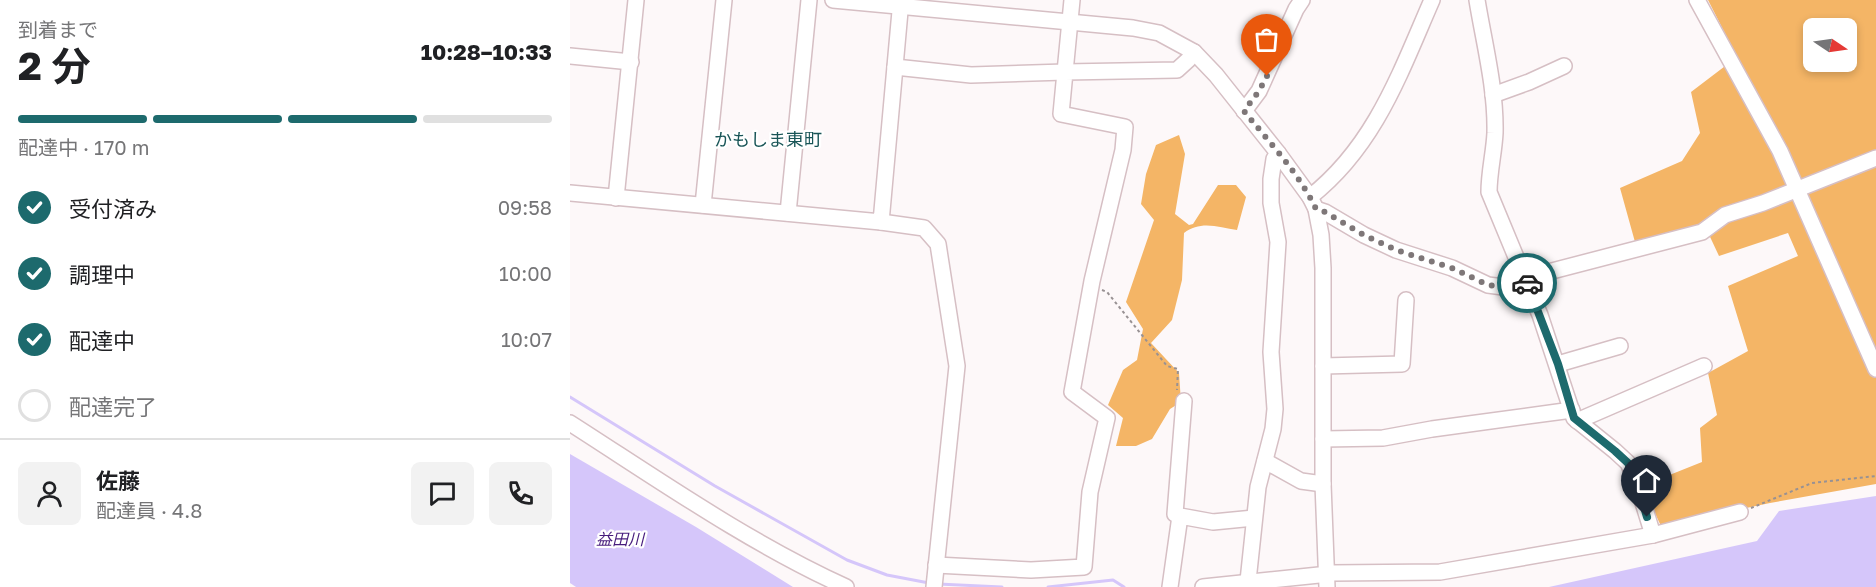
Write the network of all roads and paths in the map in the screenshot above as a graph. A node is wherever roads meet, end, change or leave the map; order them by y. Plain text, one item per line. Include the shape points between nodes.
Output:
1 (636, 0) edge
2 (724, 0) edge
3 (809, 0) edge
4 (833, 0) edge
5 (1072, 0) edge
6 (1302, 0) edge
7 (1432, 0) edge
8 (1477, 0) edge
9 (1697, 0) edge
10 (901, 3) edge
11 (1070, 22) junction
12 (1194, 52) junction
13 (570, 56) edge
14 (631, 62) junction
15 (1564, 66) dead end
16 (895, 67) junction
17 (1065, 72) junction
18 (1493, 95) junction
19 (1244, 111) junction
20 (1278, 153) junction
21 (1876, 158) edge
22 (1796, 189) junction
23 (570, 192) edge
24 (616, 198) junction
25 (1313, 203) junction
26 (703, 205) junction
27 (788, 213) junction
28 (880, 222) junction
29 (1525, 278) junction
30 (1091, 285) junction
31 (1406, 300) dead end
32 (1620, 346) dead end
33 (1558, 364) junction
34 (1323, 366) junction
35 (1704, 366) dead end
36 (1876, 369) edge
37 (1184, 401) joint
38 (1574, 415) junction
39 (570, 423) edge
40 (1323, 439) junction
41 (1265, 460) junction
42 (1876, 476) edge
43 (1323, 484) junction
44 (1740, 512) joint
45 (1180, 516) junction
46 (1254, 518) junction
47 (1653, 535) junction
48 (936, 565) junction
49 (1326, 578) edge
50 (1248, 581) junction
51 (846, 587) edge
52 (934, 587) edge
53 (1170, 587) edge
54 (1203, 587) edge

1 - 14 street
2 - 26 street
3 - 27 street
4 - 10 street
5 - 11 street
6 - 19 street via 1259,91
7 - 25 street via 1392,94 1373,126 1320,189
8 - 18 street
9 - 22 street via 1780,151
10 - 11 street
10 - 16 street
11 - 12 street via 1159,33
11 - 17 street
12 - 17 street via 1177,70
12 - 19 street
13 - 14 street
14 - 24 street
15 - 18 street
16 - 17 street via 970,75
16 - 28 street
17 - 30 street via 1061,114 1125,127
18 - 29 street via 1495,133 1490,192
19 - 20 street
20 - 25 street
20 - 41 street via 1270,179 1270,203 1278,242 1271,352 1275,409
21 - 22 street
22 - 29 street via 1725,215 1702,232
22 - 36 street
23 - 24 street
24 - 26 street
25 - 29 street via 1396,250 1452,268 1488,285 1503,287
25 - 34 street via 1321,235
26 - 27 street
27 - 28 street
28 - 48 street via 924,228 938,244 957,366
29 - 33 street
30 - 37 path via 1107,292 1167,366 1178,369 1177,394
30 - 48 street via 1072,392 1107,418 1090,492 1084,567 1032,570
31 - 34 street via 1402,364
32 - 33 street
33 - 38 street
34 - 40 street
35 - 38 street
37 - 45 street via 1175,514
38 - 40 street via 1383,438
38 - 47 street via 1628,463
39 - 51 street via 803,567
40 - 43 street
41 - 43 street via 1300,481
41 - 46 street
42 - 44 path via 1812,483
43 - 49 street
44 - 47 street
45 - 46 street via 1213,522
45 - 53 street
46 - 50 street
47 - 49 street via 1440,572
48 - 52 street
49 - 50 street
50 - 54 street

